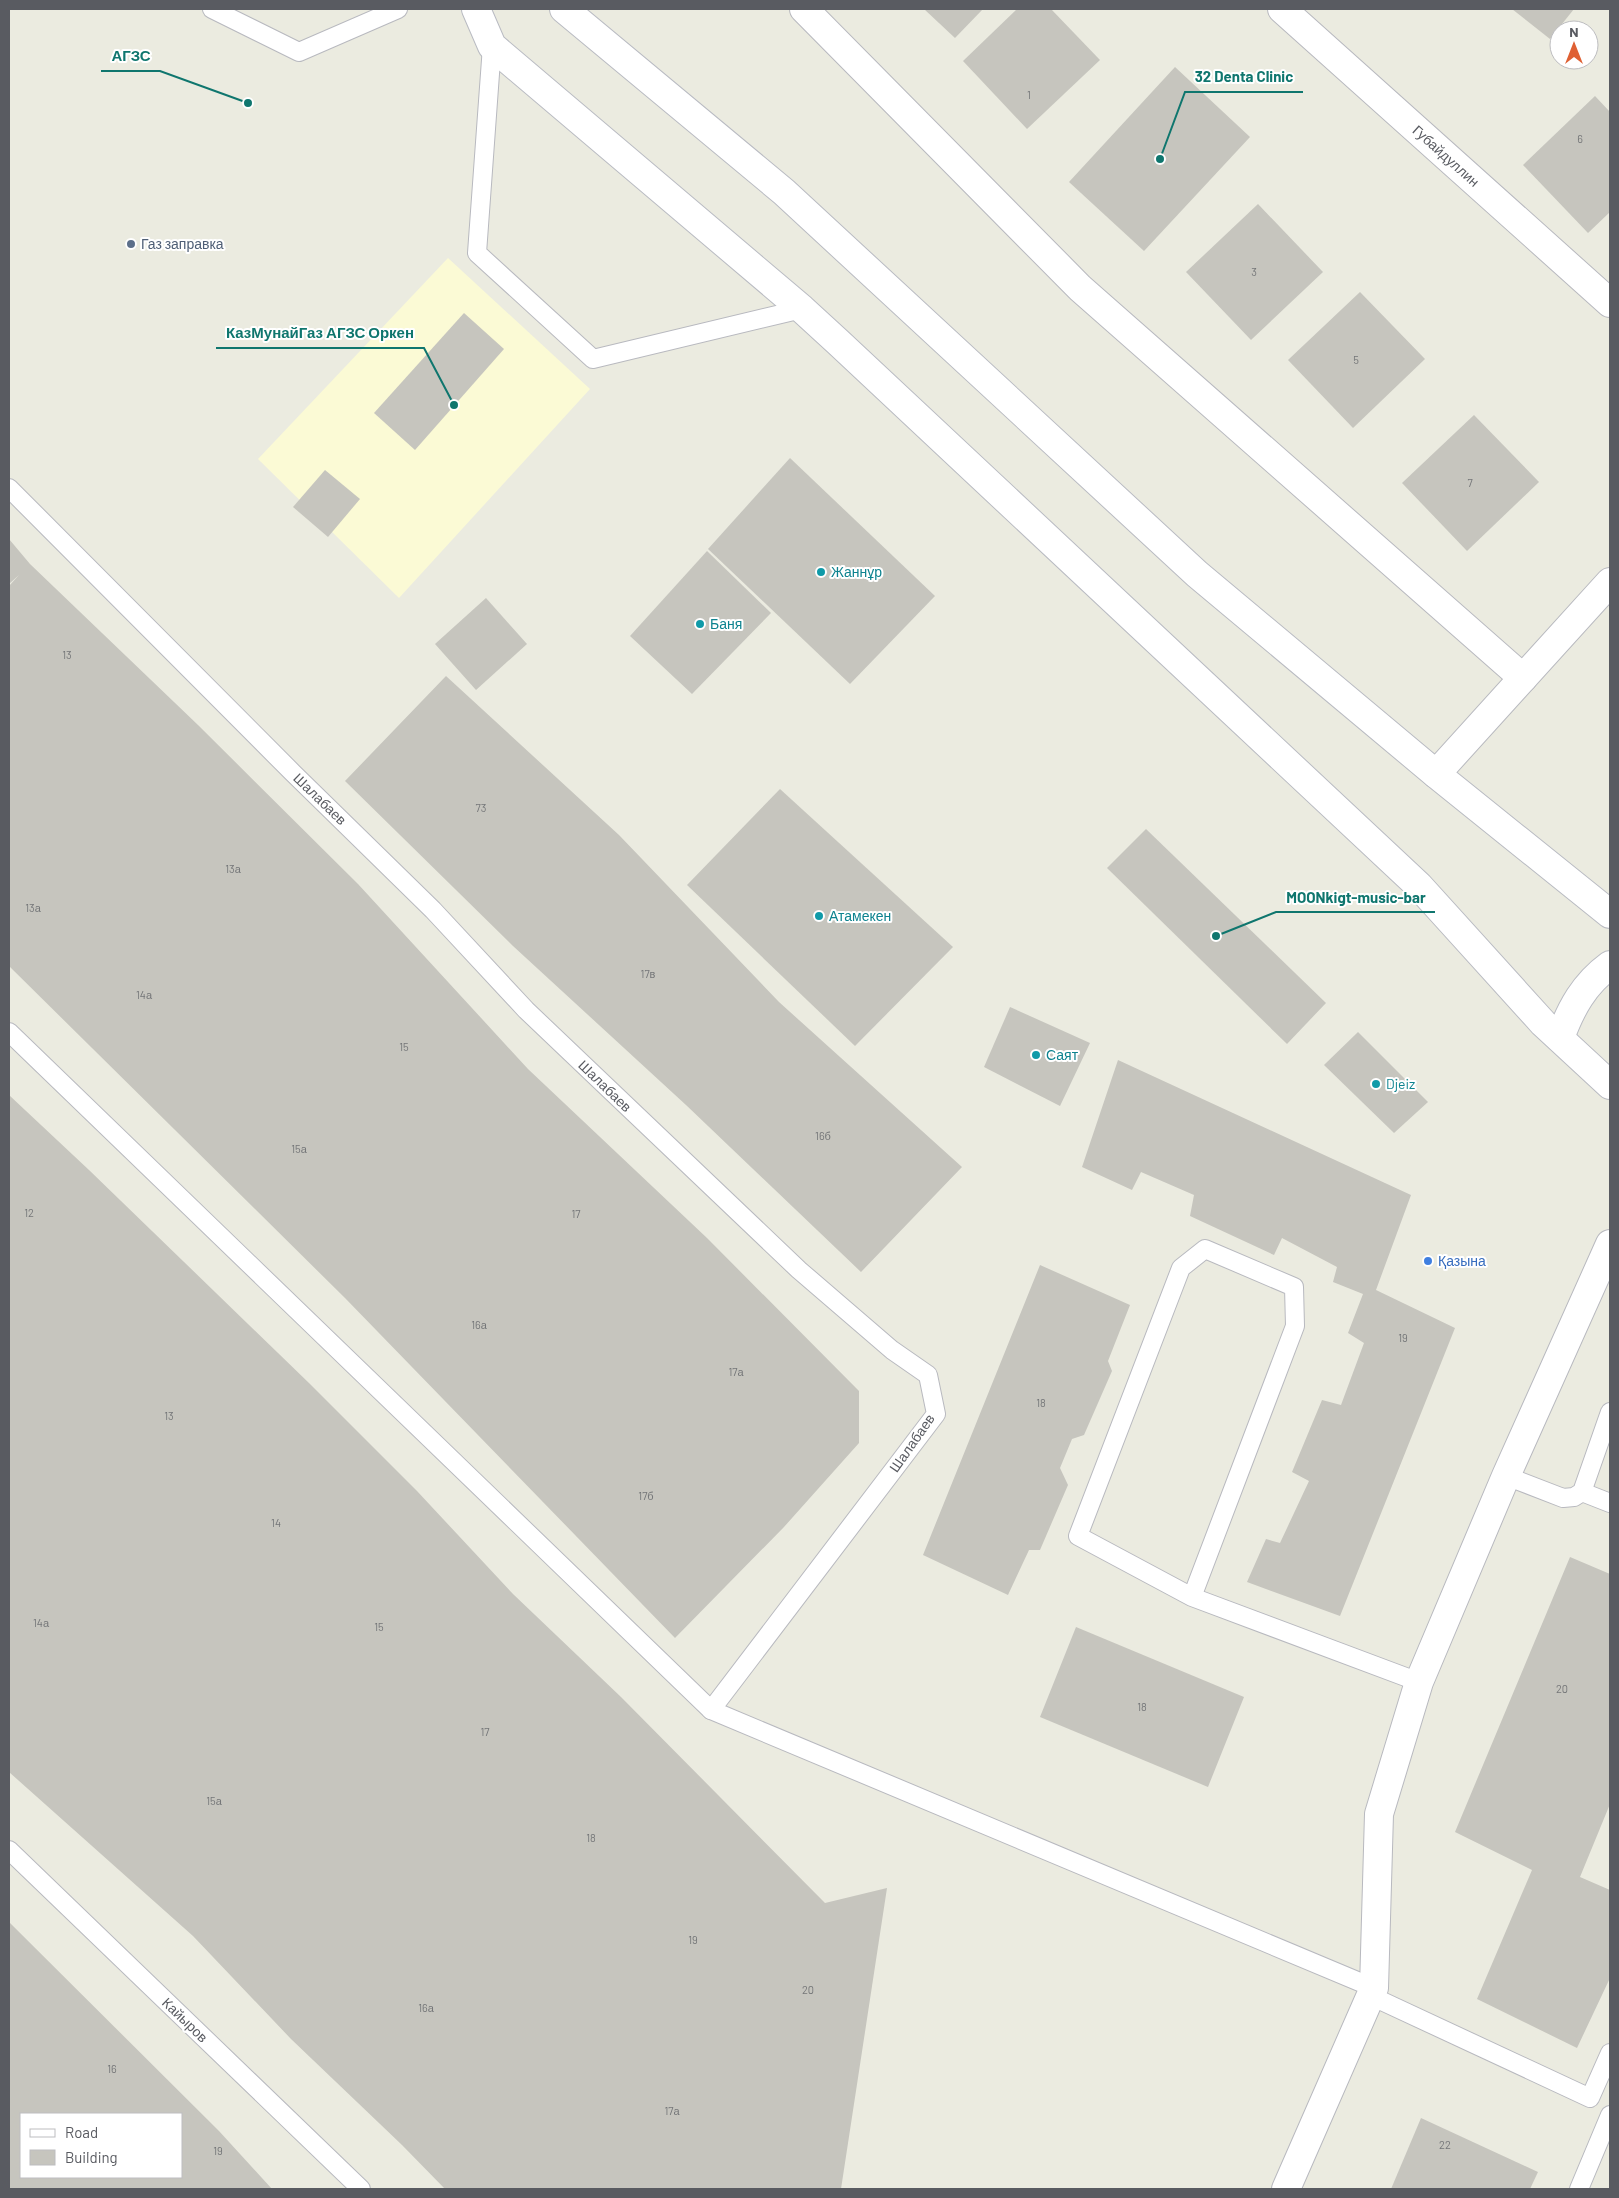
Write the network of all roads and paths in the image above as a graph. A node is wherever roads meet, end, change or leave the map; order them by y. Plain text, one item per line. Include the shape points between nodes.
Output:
1 (212, 9) edge
2 (398, 9) edge
3 (476, 9) edge
4 (564, 9) edge
5 (804, 9) edge
6 (1282, 9) edge
7 (492, 46) junction
8 (1610, 303) edge
9 (802, 309) junction
10 (9, 488) edge
11 (1610, 582) edge
12 (1523, 678) junction
13 (1436, 774) junction
14 (1610, 914) edge
15 (1610, 965) edge
16 (9, 1032) edge
17 (1560, 1038) junction
18 (1610, 1086) edge
19 (1610, 1244) edge
20 (1610, 1412) edge
21 (1506, 1476) junction
22 (1582, 1492) junction
23 (1610, 1503) edge
24 (1192, 1597) junction
25 (1419, 1682) junction
26 (711, 1710) junction
27 (9, 1850) edge
28 (1372, 1992) junction
29 (1610, 2053) edge
30 (1590, 2098) junction
31 (1610, 2114) edge
32 (361, 2189) edge
33 (1286, 2189) edge
34 (1579, 2189) edge

1 - 2 lane via 298,52
3 - 7 street
4 - 13 street via 784,192 1197,574
5 - 12 street via 1080,288
6 - 8 street, Губайдуллин
7 - 9 street
7 - 9 lane via 477,253 593,359
9 - 17 street via 1419,886
10 - 26 lane, Шалабаев via 433,910 526,1010 799,1270 892,1350 928,1375 936,1414
11 - 12 street
12 - 13 street
13 - 14 street
15 - 17 street via 1596,975 1580,995
16 - 26 lane
17 - 18 street
19 - 21 street
20 - 22 lane
21 - 22 lane via 1564,1498
21 - 25 street
22 - 23 lane
24 - 24 lane via 1078,1536 1182,1268 1204,1249 1294,1287 1295,1326
24 - 25 lane
25 - 28 street via 1379,1814
26 - 28 lane
27 - 32 lane, Кайыров
28 - 30 lane
28 - 33 street
29 - 30 lane
30 - 31 lane
31 - 34 lane

